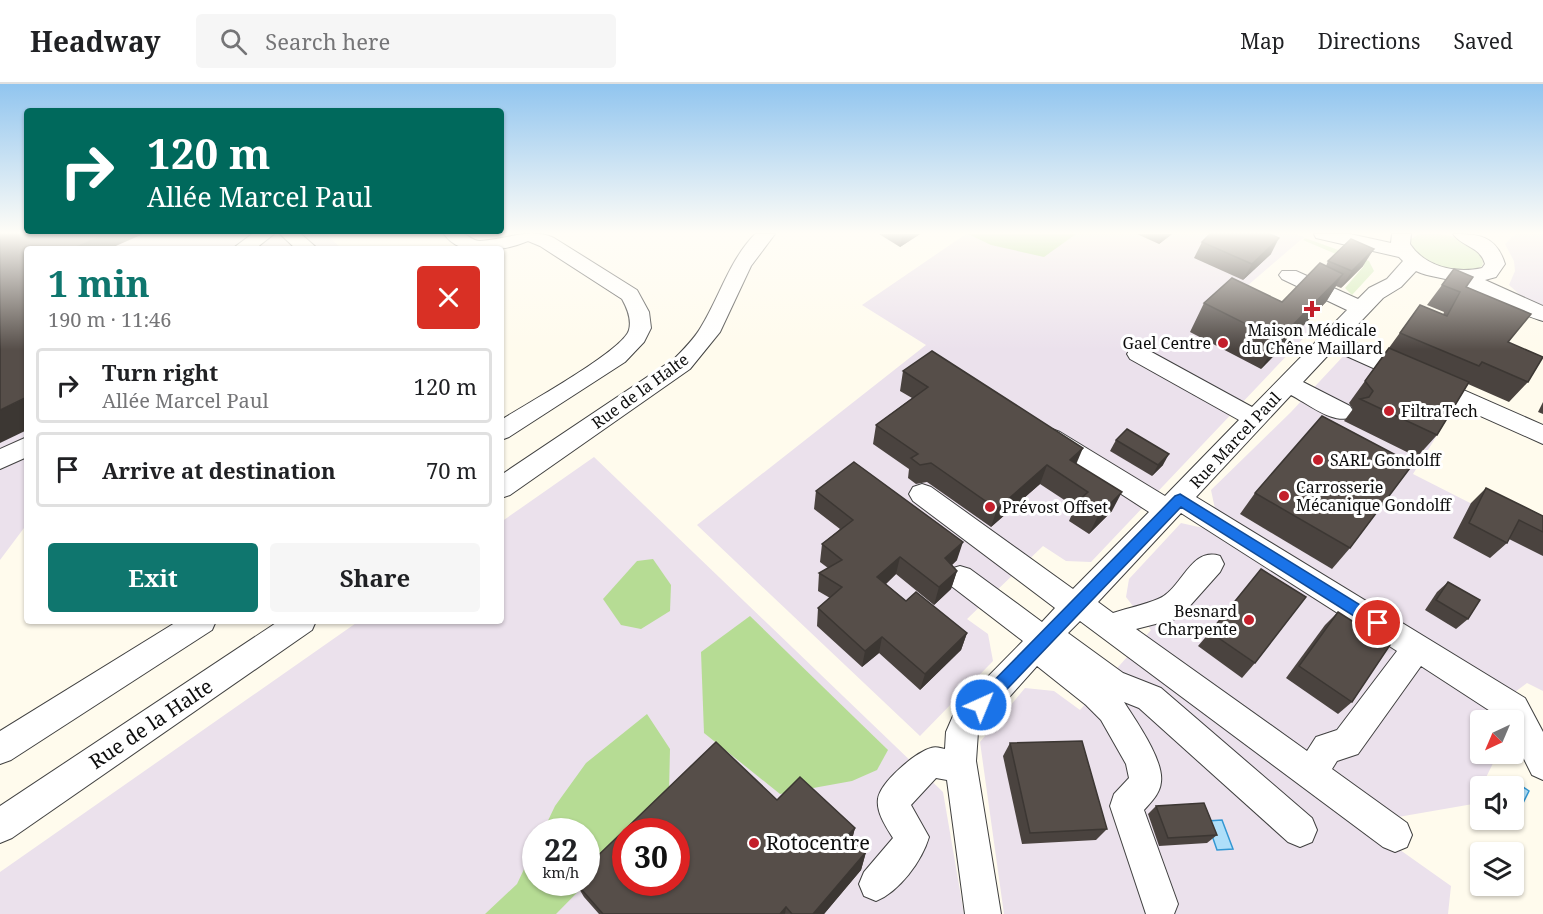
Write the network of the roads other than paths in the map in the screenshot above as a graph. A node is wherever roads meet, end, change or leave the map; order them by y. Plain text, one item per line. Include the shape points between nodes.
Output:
1 (595, 273) edge
2 (736, 273) edge
3 (1398, 273) edge
4 (1450, 273) edge
5 (1489, 273) joint
6 (1289, 275) dead end
7 (1455, 276) junction
8 (1395, 283) junction
9 (1361, 308) junction
10 (1534, 310) edge
11 (1330, 340) junction
12 (1138, 354) dead end
13 (1288, 384) junction
14 (1342, 412) dead end
15 (1256, 419) junction
16 (506, 421) edge
17 (1031, 424) edge
18 (1543, 435) edge
19 (24, 448) edge
20 (0, 460) edge
21 (504, 486) edge
22 (922, 494) dead end
23 (1174, 505) junction
24 (1210, 564) dead end
25 (960, 577) dead end
26 (1078, 605) junction
27 (197, 624) edge
28 (298, 624) edge
29 (1110, 626) junction
30 (1043, 641) junction
31 (1418, 648) junction
32 (0, 749) edge
33 (1543, 764) edge
34 (961, 768) junction
35 (1311, 773) junction
36 (0, 826) edge
37 (1300, 830) dead end
38 (1395, 835) dead end
39 (876, 884) dead end
40 (1160, 904) dead end
41 (982, 914) edge

1 - 16 street via 630,295 639,312 640,328 617,357
2 - 21 street, Rue de la Halte via 711,329 682,364
3 - 8 street, Rue Marcel Paul
4 - 7 street
5 - 7 street, Rue Marcel Paul
5 - 10 street
6 - 9 street
7 - 8 street, Rue Marcel Paul
7 - 10 street via 1491,301
8 - 9 street, Rue Marcel Paul via 1376,293
9 - 11 street, Rue Marcel Paul
11 - 13 street, Rue Marcel Paul
11 - 18 street
12 - 15 street
13 - 14 street
13 - 15 street, Rue Marcel Paul
15 - 23 street, Rue Marcel Paul
17 - 23 street
19 - 20 street
22 - 26 street
23 - 26 street, Rue Marcel Paul
23 - 31 street
24 - 29 street via 1169,609
25 - 30 street
26 - 29 street
26 - 30 street, Rue Marcel Paul
27 - 32 street
28 - 36 street, Rue de la Halte
29 - 35 street
30 - 34 street, Rue Marcel Paul via 967,719 962,732
30 - 37 street via 1112,682 1150,698
30 - 40 street via 1112,710 1139,757 1145,784 1126,806
31 - 33 street via 1514,708
31 - 35 street via 1347,743 1327,748
34 - 39 street via 934,762 894,799 896,812 912,837
34 - 41 street, Rue Marcel Paul
35 - 38 street

